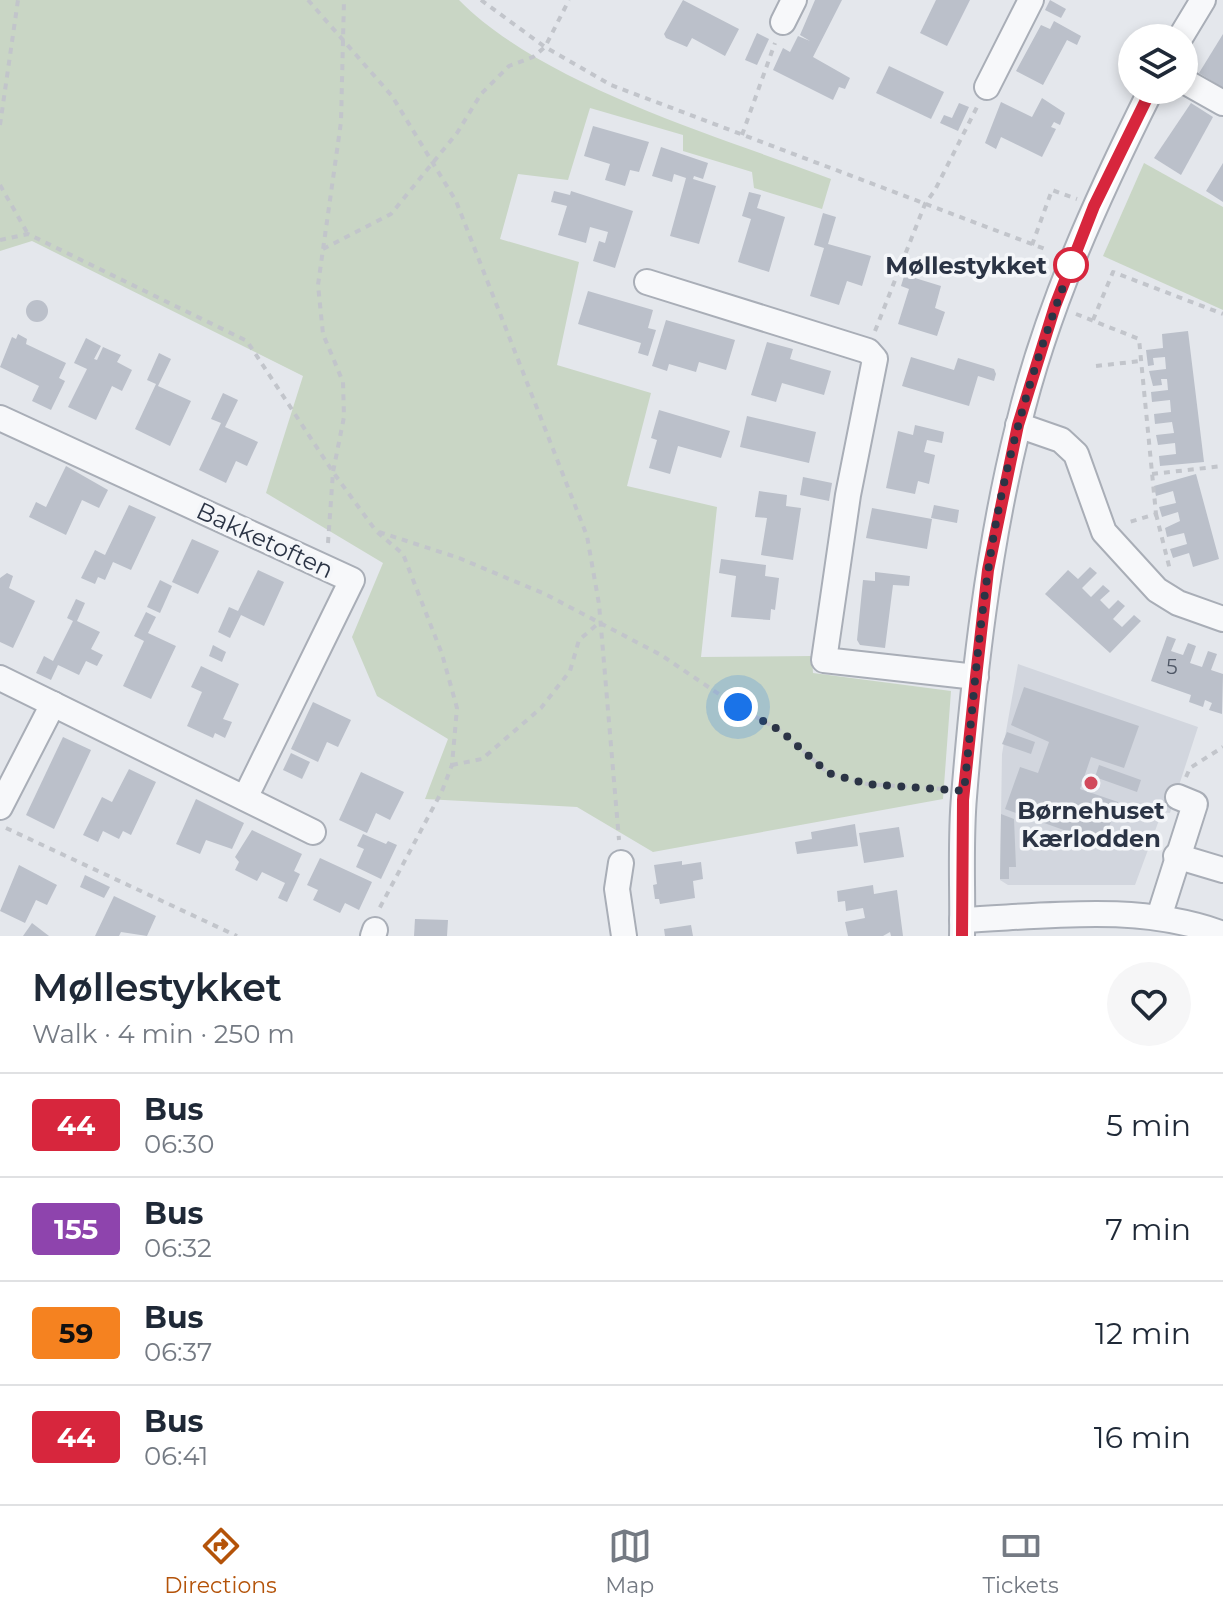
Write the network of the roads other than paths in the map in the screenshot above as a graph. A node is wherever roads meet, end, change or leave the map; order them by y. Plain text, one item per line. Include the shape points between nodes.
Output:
1 (794, 0) edge
2 (1031, 0) edge
3 (1203, 0) edge
4 (783, 22) road end
5 (1188, 24) edge
6 (987, 87) road end
7 (1198, 89) edge
8 (1223, 103) edge
9 (1144, 104) edge
10 (647, 282) dead end
11 (0, 418) edge
12 (1018, 425) junction
13 (1223, 619) edge
14 (976, 677) junction
15 (0, 678) edge
16 (53, 704) junction
17 (1178, 797) road end
18 (245, 798) junction
19 (0, 807) edge
20 (313, 832) dead end
21 (1176, 856) junction
22 (621, 863) road end
23 (1223, 870) edge
24 (1172, 924) edge
25 (962, 928) edge
26 (1223, 934) edge
27 (624, 936) edge

1 - 4 street
2 - 6 street
3 - 5 street
7 - 8 street
9 - 12 street via 1094,206 1055,306
10 - 14 street via 868,351 875,359 824,660
11 - 18 street, Bakketoften via 352,580
12 - 13 street via 1061,440 1076,454 1104,532 1157,590
12 - 14 street via 988,570
14 - 25 street via 964,791
15 - 16 street
16 - 18 street
16 - 19 street
17 - 21 street via 1195,804
18 - 20 street
21 - 23 street
21 - 24 street
22 - 27 street via 617,889
24 - 25 street via 1097,913
24 - 26 street

